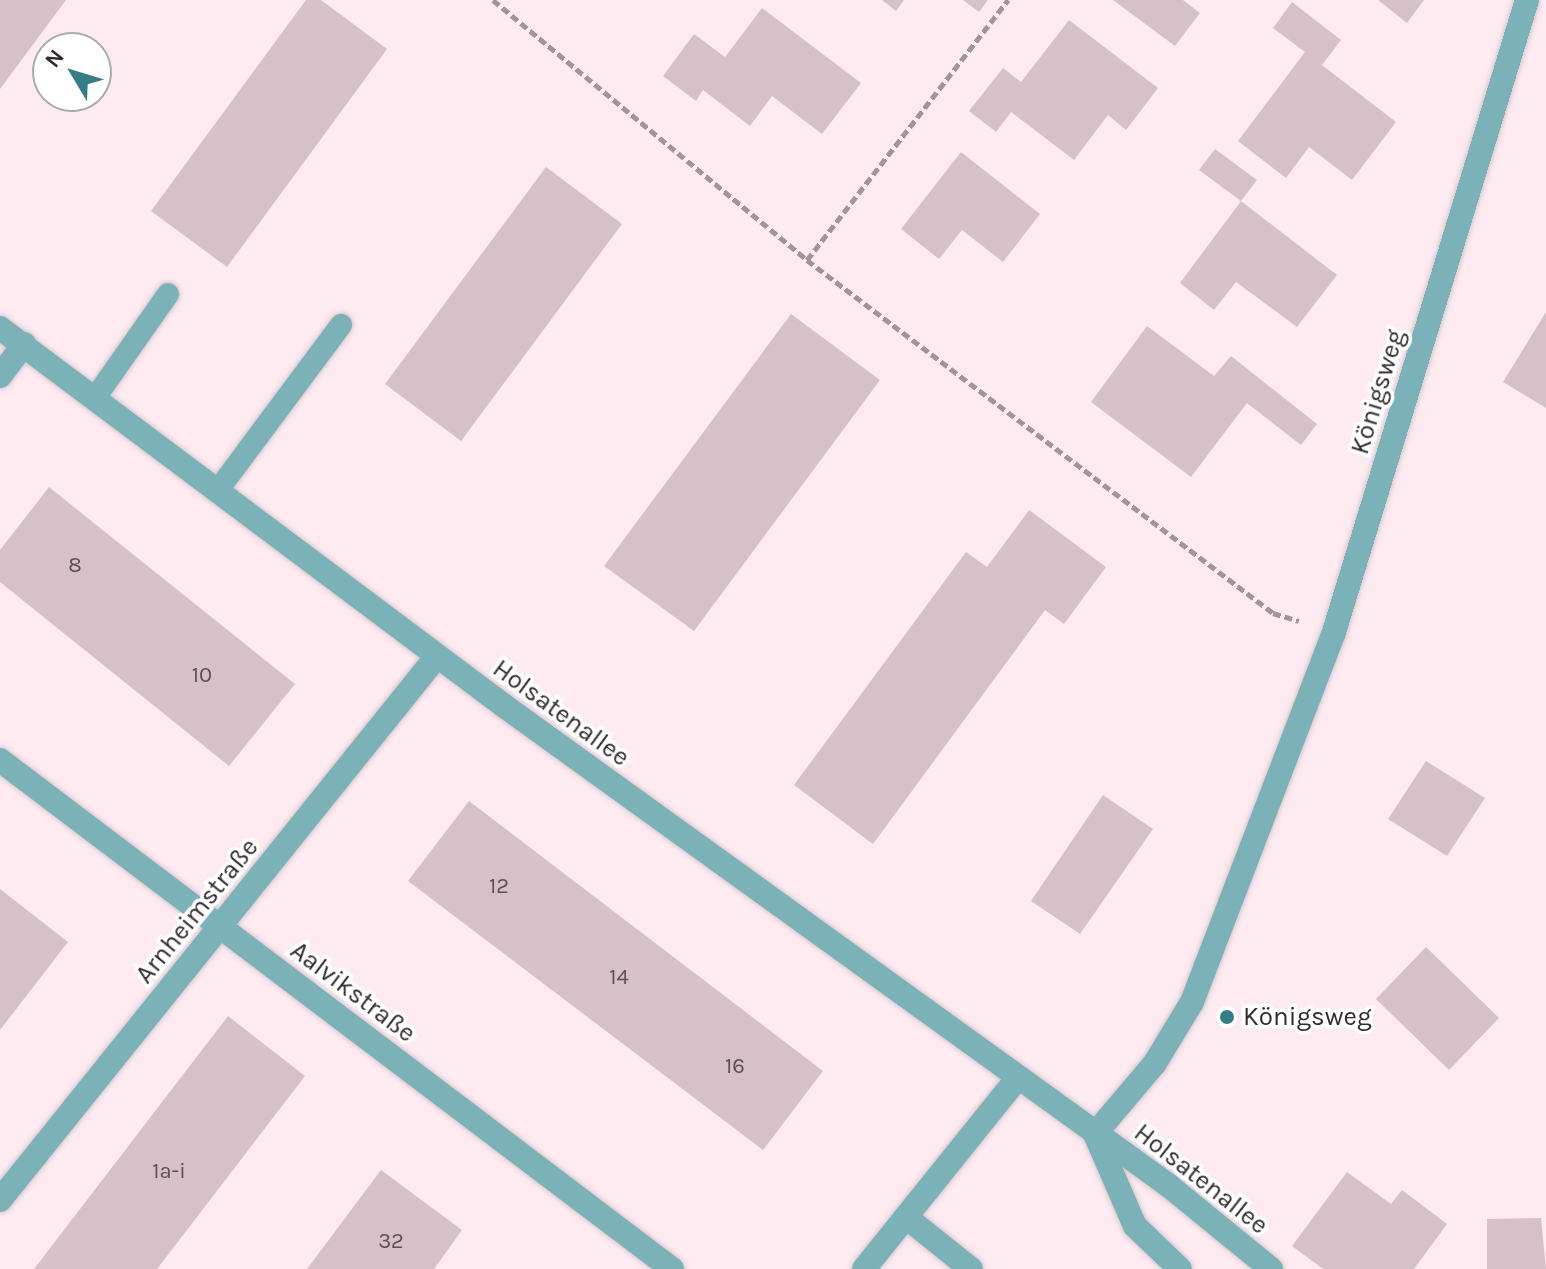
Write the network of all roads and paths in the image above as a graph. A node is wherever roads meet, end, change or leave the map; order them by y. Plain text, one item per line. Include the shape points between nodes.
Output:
1 (493, 0) edge
2 (1008, 0) edge
3 (1527, 0) edge
4 (807, 260) junction
5 (168, 294) dead end
6 (341, 325) dead end
7 (0, 328) edge
8 (24, 344) junction
9 (0, 376) edge
10 (95, 398) junction
11 (218, 490) junction
12 (1334, 632) junction
13 (437, 656) junction
14 (0, 760) edge
15 (220, 927) junction
16 (1016, 1080) junction
17 (1095, 1134) junction
18 (0, 1200) edge
19 (906, 1217) junction
20 (672, 1269) edge
21 (864, 1269) edge
22 (971, 1269) edge
23 (1180, 1269) edge
24 (1271, 1269) edge

1 - 4 path
2 - 4 path
3 - 12 street, Königsweg
4 - 12 path via 1273,613
5 - 10 lane
6 - 11 lane
7 - 8 street, Holsatenallee
8 - 9 street
8 - 10 street, Holsatenallee
10 - 11 street, Holsatenallee
11 - 13 street, Holsatenallee
12 - 17 street, Königsweg via 1192,1002 1155,1063
13 - 15 street, Arnheimstraße
13 - 16 street, Holsatenallee
14 - 15 street, Aalvikstraße
15 - 18 street, Arnheimstraße
15 - 20 street, Aalvikstraße
16 - 17 street, Holsatenallee
16 - 19 street
17 - 23 street, Holsatenallee via 1135,1226
17 - 24 street, Holsatenallee
19 - 21 street
19 - 22 street

